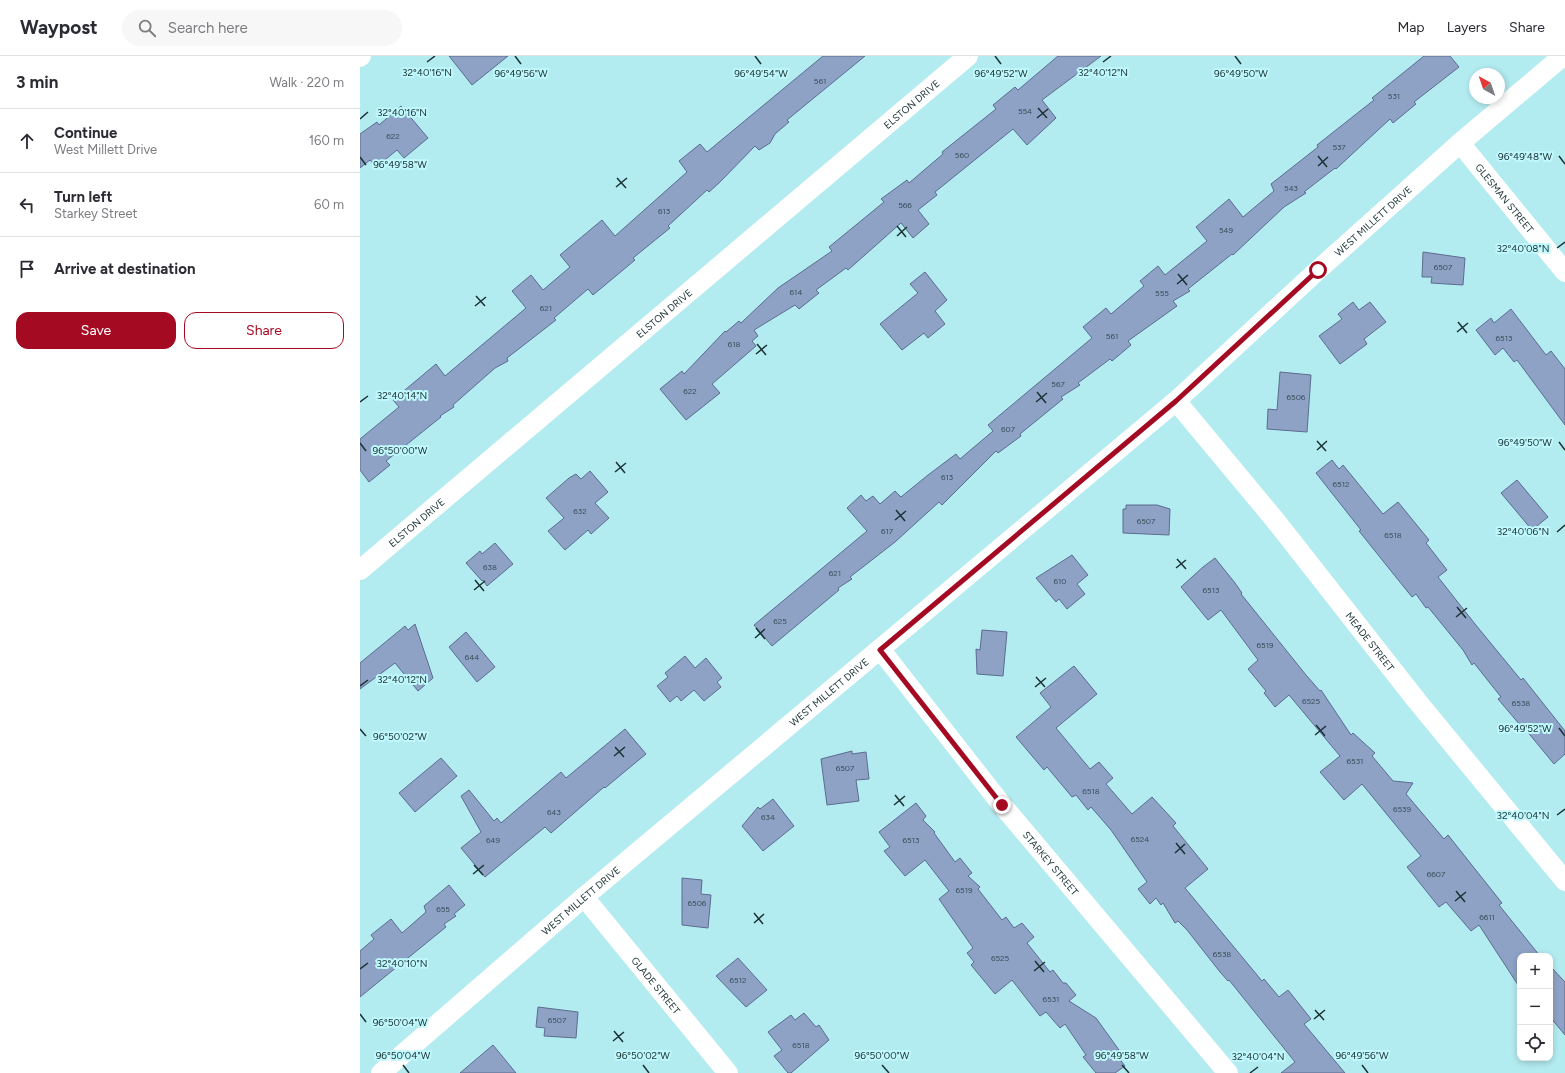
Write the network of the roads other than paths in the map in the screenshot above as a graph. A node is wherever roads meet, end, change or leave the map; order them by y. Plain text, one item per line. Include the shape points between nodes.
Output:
1 (968, 56) edge
2 (1563, 56) edge
3 (1460, 143) junction
4 (1565, 272) edge
5 (1176, 401) junction
6 (360, 570) edge
7 (880, 650) junction
8 (1565, 881) edge
9 (584, 897) junction
10 (381, 1073) edge
11 (728, 1073) edge
12 (1228, 1073) edge

1 - 6 street, ELSTON DRIVE
2 - 3 street, WEST MILLETT DRIVE
3 - 4 street, GLESMAN STREET
3 - 5 street, WEST MILLETT DRIVE
5 - 7 street, WEST MILLETT DRIVE
5 - 8 street, MEADE STREET
7 - 9 street, WEST MILLETT DRIVE
7 - 12 street, STARKEY STREET via 1002,805
9 - 10 street, WEST MILLETT DRIVE
9 - 11 street, GLADE STREET

